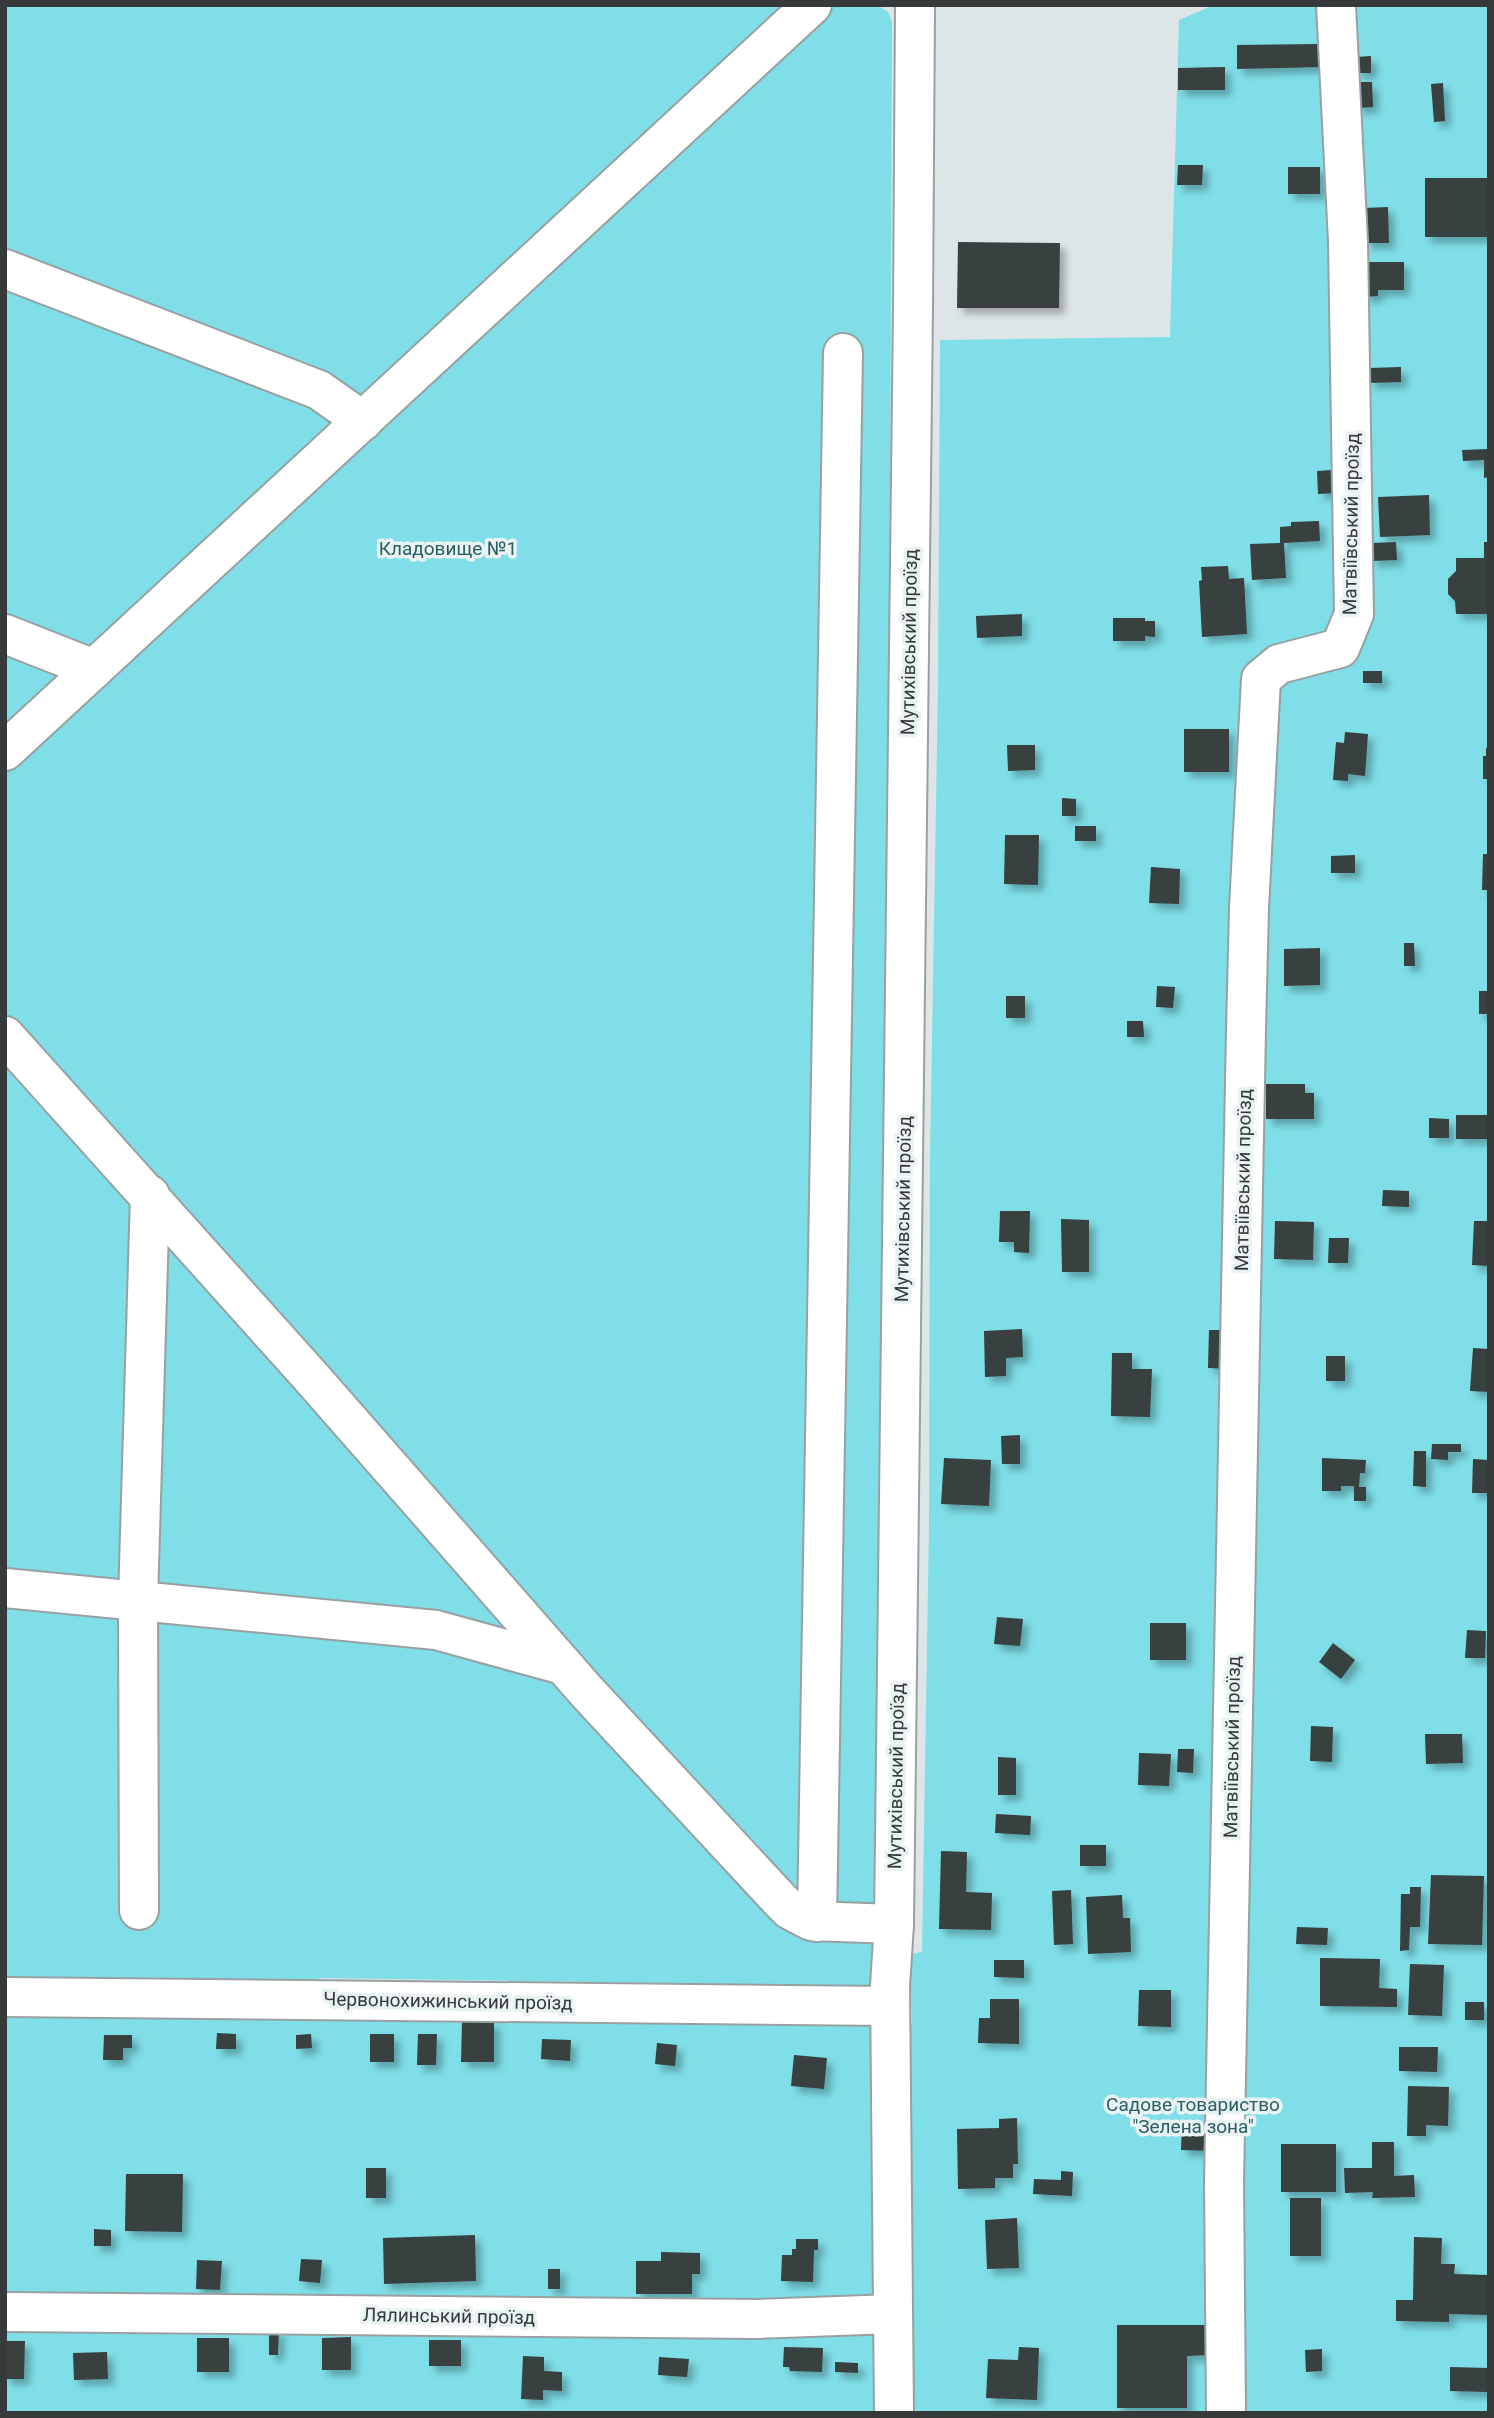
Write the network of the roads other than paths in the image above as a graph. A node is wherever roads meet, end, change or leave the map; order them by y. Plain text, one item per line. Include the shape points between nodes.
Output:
1 (812, 5) edge
2 (915, 5) edge
3 (1336, 5) edge
4 (5, 269) edge
5 (843, 353) dead end
6 (363, 421) junction
7 (5, 634) edge
8 (94, 669) junction
9 (5, 751) edge
10 (5, 1036) edge
11 (150, 1195) junction
12 (5, 1588) edge
13 (138, 1601) junction
14 (563, 1665) junction
15 (139, 1910) dead end
16 (817, 1922) junction
17 (894, 1924) junction
18 (5, 1997) edge
19 (890, 2006) junction
20 (5, 2312) edge
21 (893, 2314) junction
22 (894, 2413) edge
23 (1226, 2413) edge

1 - 6 lane
2 - 17 lane, Мутихівський проїзд
3 - 23 lane, Матвіївський проїзд via 1348,241 1354,614 1340,648 1279,664 1261,679 1251,880 1224,2167
4 - 6 lane via 319,390
5 - 16 lane
6 - 8 lane
7 - 8 lane
8 - 9 lane
10 - 11 lane
11 - 13 lane
11 - 14 lane
12 - 13 lane
13 - 14 lane via 436,1630
13 - 15 lane
14 - 16 lane via 780,1900 800,1916
16 - 17 lane
17 - 19 lane, Мутихівський проїзд
18 - 19 lane, Червонохижинський проїзд
19 - 21 lane, Мутихівський проїзд
20 - 21 lane, Лялинський проїзд via 758,2319
21 - 22 lane, Мутихівський проїзд

